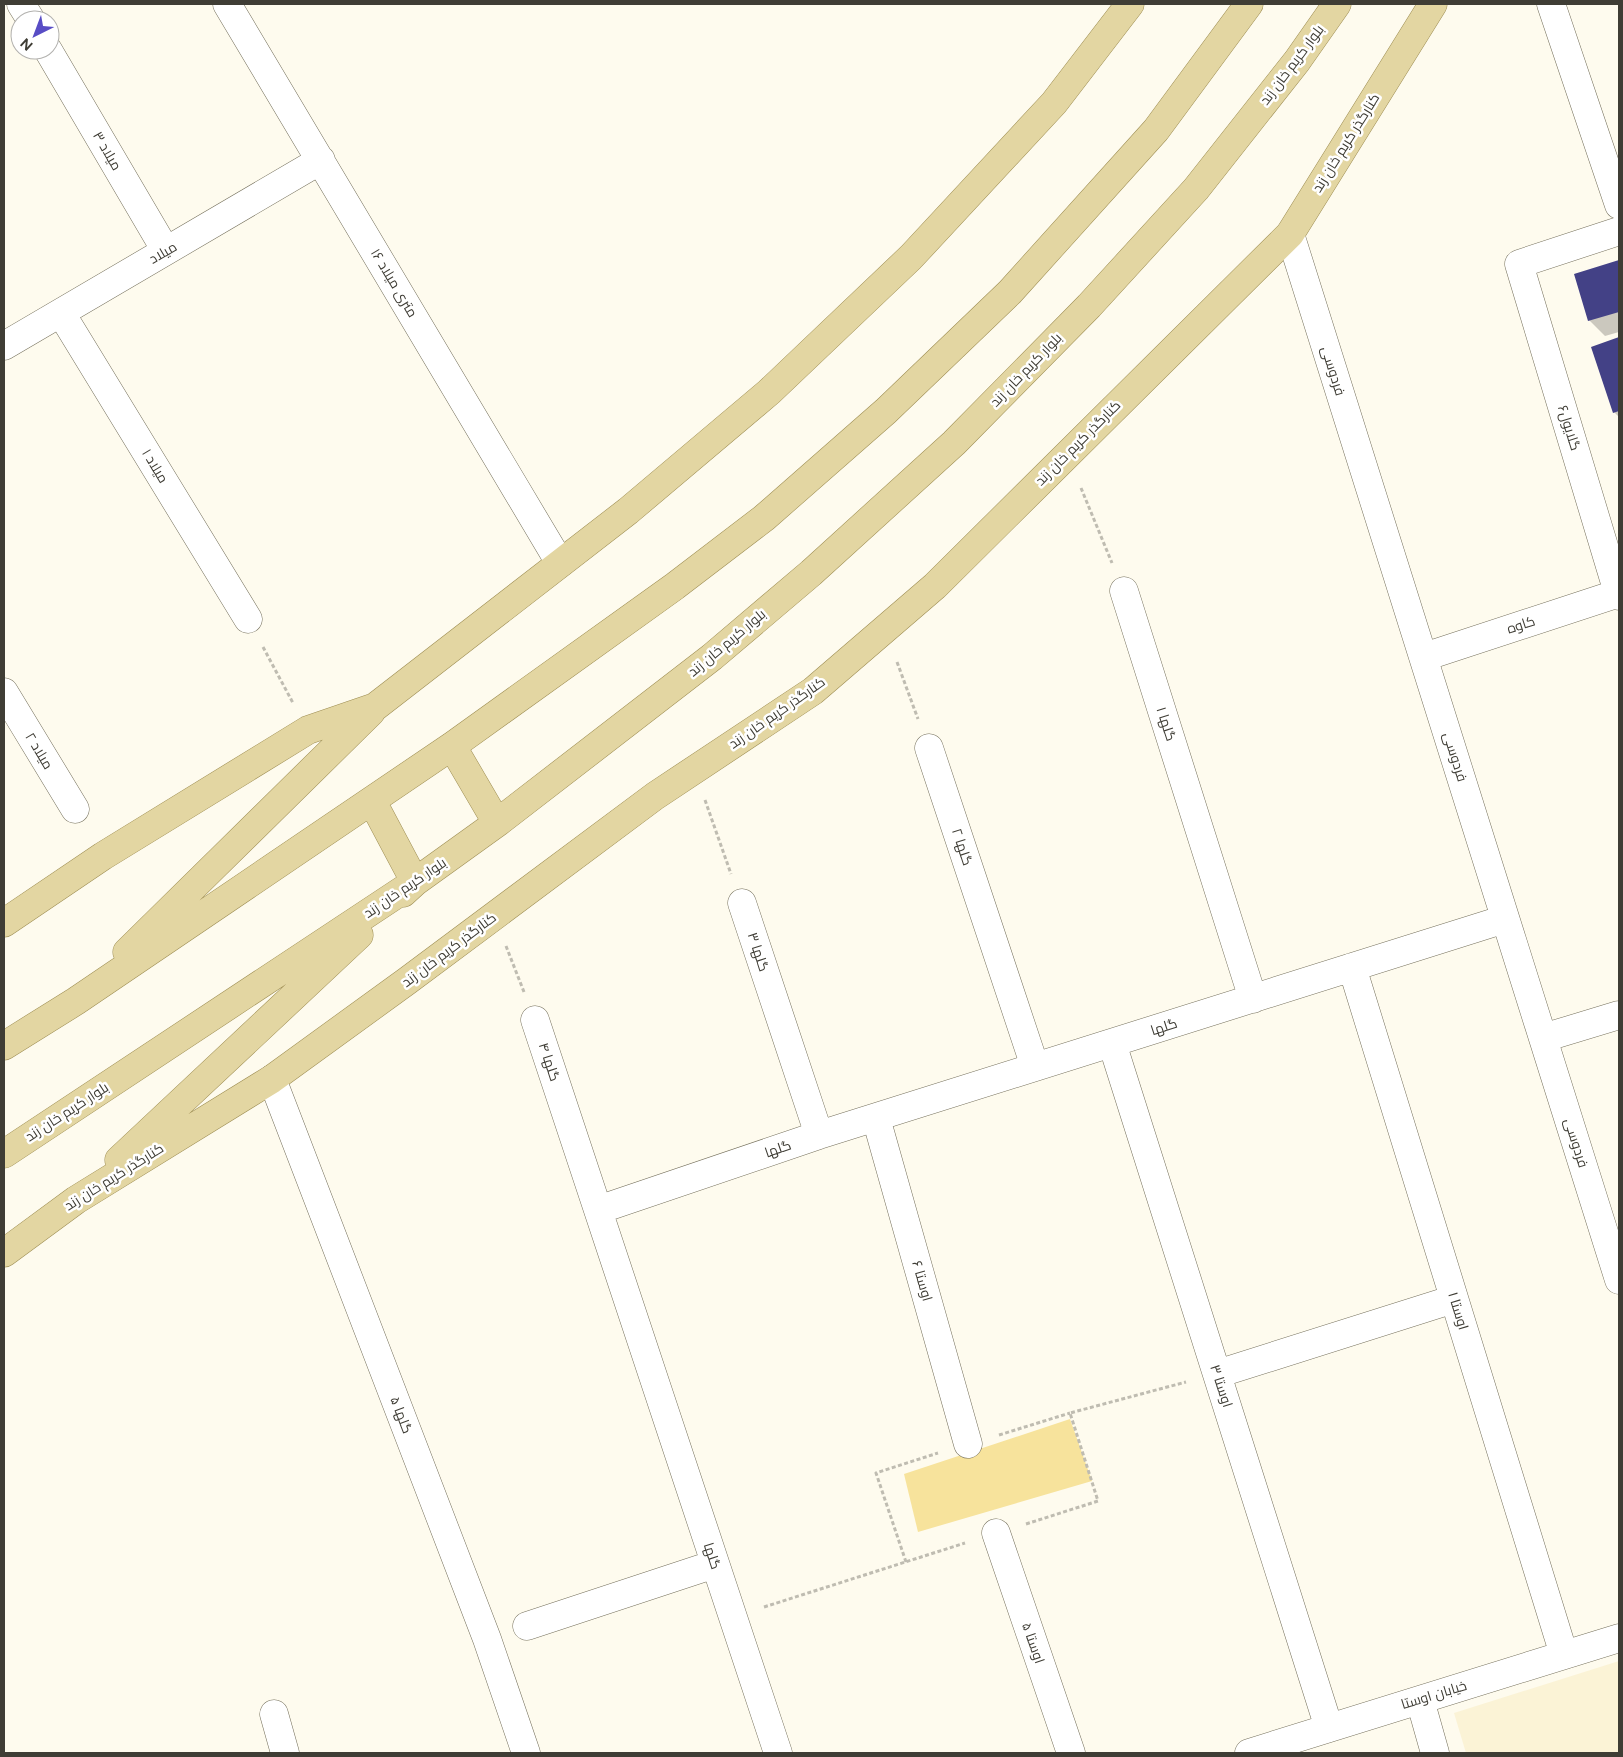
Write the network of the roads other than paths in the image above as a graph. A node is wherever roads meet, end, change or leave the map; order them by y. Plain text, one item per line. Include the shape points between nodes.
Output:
1 (227, 4) edge
2 (1130, 4) edge
3 (1249, 4) edge
4 (1336, 4) edge
5 (1432, 4) edge
6 (1551, 4) edge
7 (54, 60) edge
8 (321, 160) junction
9 (1619, 205) edge
10 (1619, 231) edge
11 (1290, 234) junction
12 (166, 251) junction
13 (61, 313) junction
14 (4, 346) edge
15 (560, 563) junction
16 (1124, 591) road end
17 (1619, 594) edge
18 (248, 619) road end
19 (1424, 657) junction
20 (4, 692) edge
21 (375, 708) junction
22 (452, 746) junction
23 (929, 748) road end
24 (372, 801) junction
25 (75, 810) dead end
26 (497, 823) junction
27 (415, 882) junction
28 (742, 903) road end
29 (1506, 919) junction
30 (4, 923) edge
31 (1352, 967) junction
32 (1252, 999) junction
33 (76, 1001) junction
34 (1619, 1015) edge
35 (535, 1020) road end
36 (1543, 1038) junction
37 (1112, 1043) junction
38 (4, 1046) edge
39 (1035, 1067) junction
40 (272, 1079) junction
41 (876, 1118) junction
42 (819, 1135) junction
43 (4, 1154) edge
44 (76, 1200) junction
45 (598, 1210) junction
46 (4, 1253) edge
47 (1619, 1280) edge
48 (1454, 1299) junction
49 (1217, 1374) junction
50 (968, 1444) dead end
51 (996, 1533) dead end
52 (715, 1564) junction
53 (527, 1626) dead end
54 (1619, 1638) edge
55 (1564, 1655) junction
56 (1420, 1700) junction
57 (274, 1714) dead end
58 (1329, 1728) junction
59 (285, 1753) edge
60 (526, 1753) edge
61 (778, 1753) edge
62 (1071, 1753) edge
63 (1249, 1753) edge
64 (1435, 1753) edge

1 - 8 street, ۱۶ متری میلاد
2 - 15 main road via 1054,103 911,257 769,392 628,511
3 - 22 main road via 1156,130 1010,292 886,411 764,518
4 - 26 main road, بلوار کریم خان زند via 1297,61 1196,189 1089,306 954,443 811,573 712,657
5 - 11 main road, کنارگذر کریم خان زند
6 - 9 street
7 - 12 street, میلاد ۳
8 - 12 street, میلاد
8 - 15 street, ۱۶ متری میلاد
10 - 17 street, گلایول۶ via 1519,264
11 - 19 street, فردوسی
11 - 40 main road, کنارگذر کریم خان زند via 935,586 813,692 655,796
12 - 13 street, میلاد
13 - 14 street, میلاد
13 - 18 street, میلاد ۱
15 - 21 main road
16 - 32 street, گلها ۱
17 - 19 street, کاوه
19 - 29 street, فردوسی
20 - 25 street, میلاد ۲
21 - 30 main road via 308,730 103,856
21 - 33 main road
22 - 24 main road
22 - 26 main road
23 - 39 street, گلها ۲
24 - 27 main road
24 - 33 main road
26 - 27 main road, بلوار کریم خان زند
27 - 43 main road, بلوار کریم خان زند
27 - 44 main road
28 - 42 street, گلها ۳
29 - 31 street, گلها
29 - 36 street, فردوسی
31 - 32 street, گلها
31 - 48 street, اوستا ۱
32 - 37 street, گلها
33 - 38 main road
34 - 36 street
35 - 45 street, گلها ۴
36 - 47 street, فردوسی
37 - 39 street, گلها
37 - 49 street, اوستا ۳
39 - 41 street, گلها
40 - 44 main road, کنارگذر کریم خان زند
40 - 60 street, گلها ۵ via 487,1640
41 - 42 street, گلها
41 - 50 street, اوستا ۶
42 - 45 street, گلها
44 - 46 main road, کنارگذر کریم خان زند
45 - 52 street, گلها
48 - 49 street
48 - 55 street, اوستا ۱
49 - 58 street, اوستا ۳
51 - 62 street, اوستا ۵
52 - 53 street
52 - 61 street, گلها
54 - 55 street, خیابان اوستا
55 - 56 street, خیابان اوستا
56 - 58 street, خیابان اوستا
56 - 64 street
57 - 59 street
58 - 63 street, خیابان اوستا

